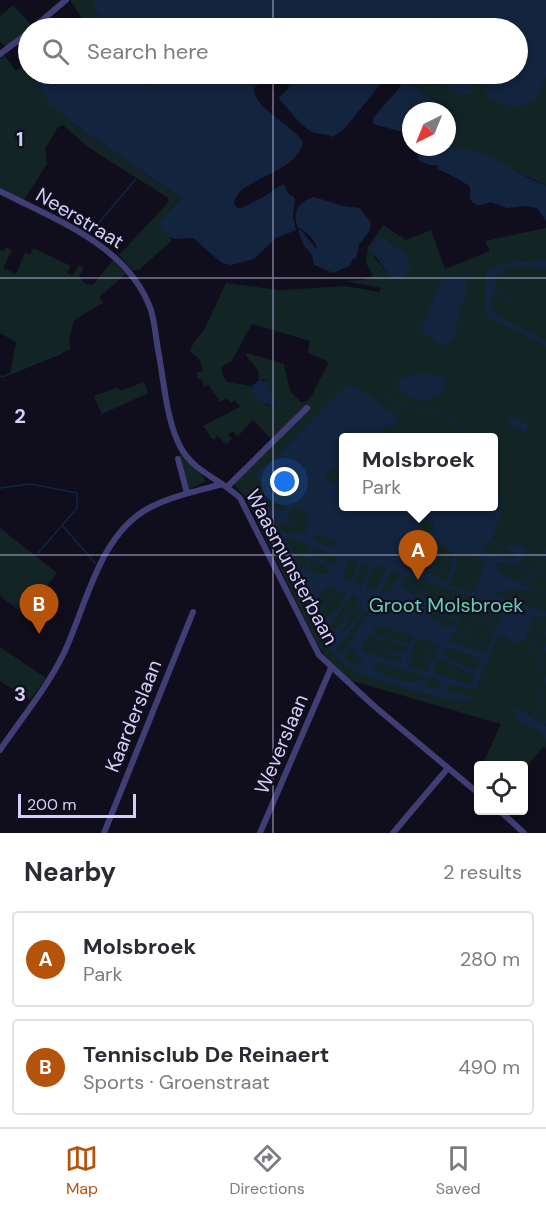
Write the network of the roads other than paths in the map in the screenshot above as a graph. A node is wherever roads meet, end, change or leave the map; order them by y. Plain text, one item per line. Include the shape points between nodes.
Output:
1 (66, 0) edge
2 (45, 18) edge
3 (18, 40) edge
4 (0, 54) edge
5 (0, 190) edge
6 (152, 314) joint
7 (307, 408) dead end
8 (178, 459) dead end
9 (211, 477) junction
10 (224, 486) junction
11 (200, 489) junction
12 (187, 493) junction
13 (193, 612) dead end
14 (331, 668) junction
15 (0, 750) edge
16 (448, 768) junction
17 (474, 790) edge
18 (504, 815) edge
19 (104, 833) edge
20 (260, 833) edge
21 (393, 833) edge
22 (524, 833) edge

1 - 2 street
3 - 4 street
5 - 6 street, Neerstraat via 81,234 116,258 143,293
6 - 9 street, Waasmunsterbaan via 177,439 195,466
7 - 10 street
8 - 12 street
9 - 10 street, Waasmunsterbaan
9 - 11 street
10 - 11 street
10 - 14 street, Waasmunsterbaan via 240,498 315,648
11 - 12 street
12 - 15 street via 150,507 123,529 91,584 50,678
13 - 19 street, Kaarderslaan
14 - 16 street, Waasmunsterbaan
14 - 20 street, Weverslaan
16 - 17 street, Waasmunsterbaan
16 - 21 street
18 - 22 street

